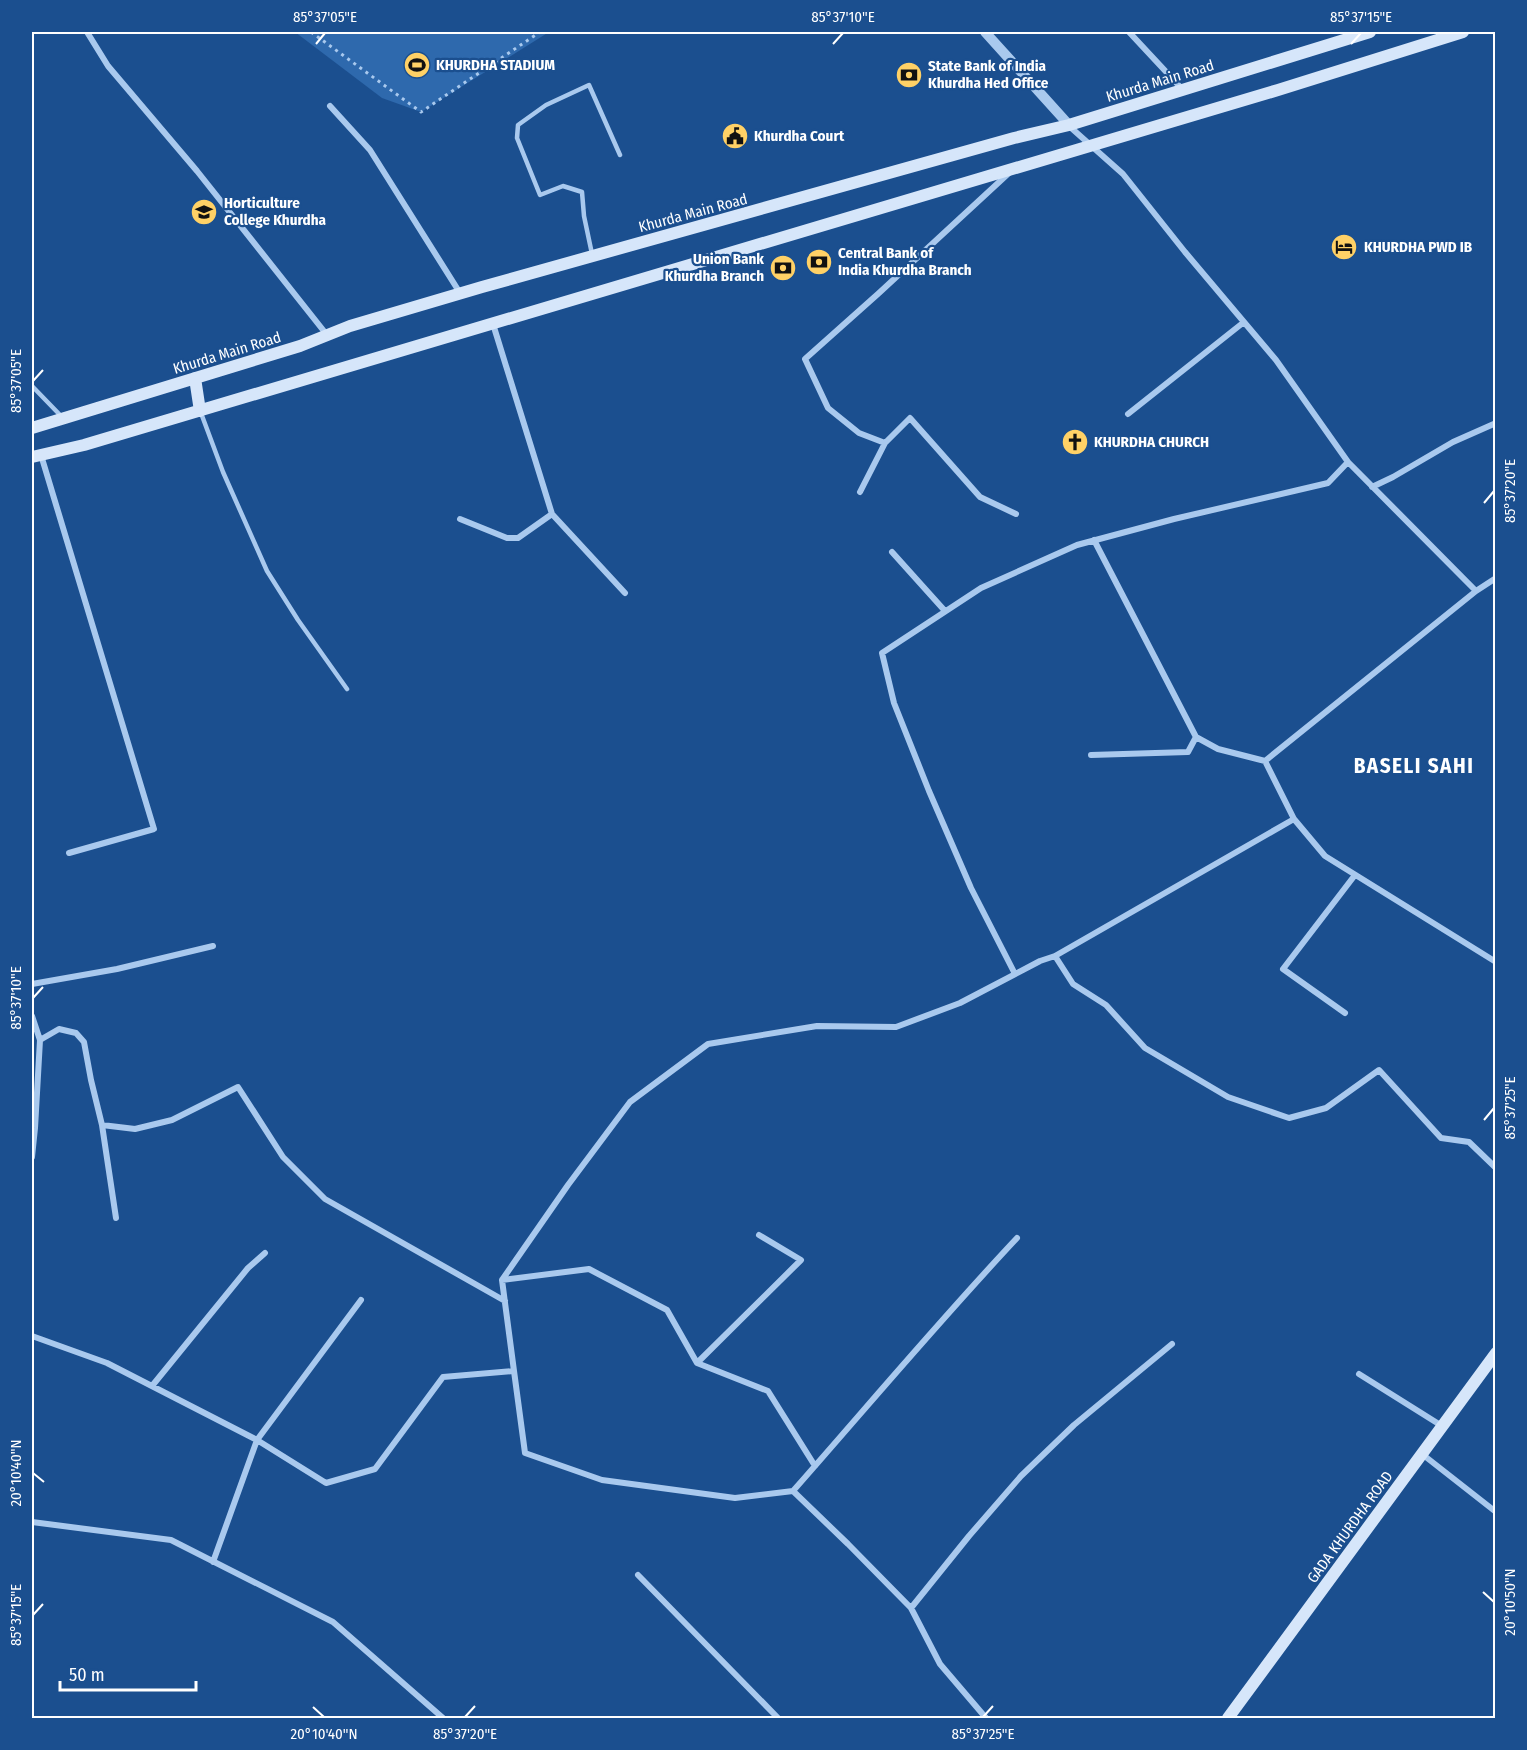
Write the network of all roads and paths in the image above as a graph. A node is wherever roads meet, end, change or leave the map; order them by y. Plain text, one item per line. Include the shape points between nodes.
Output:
1 (87, 32) edge
2 (311, 32) edge
3 (540, 32) edge
4 (985, 32) edge
5 (1129, 32) edge
6 (1367, 32) edge
7 (1463, 32) edge
8 (1183, 90) junction
9 (330, 106) dead end
10 (1069, 125) junction
11 (1091, 144) junction
12 (620, 155) dead end
13 (1015, 168) junction
14 (593, 256) junction
15 (460, 294) junction
16 (1244, 322) junction
17 (493, 323) junction
18 (328, 335) junction
19 (195, 378) junction
20 (32, 386) edge
21 (200, 411) junction
22 (1128, 414) dead end
23 (64, 419) junction
24 (1496, 423) edge
25 (32, 428) edge
26 (885, 443) junction
27 (36, 456) edge
28 (1348, 462) junction
29 (1372, 487) junction
30 (860, 492) dead end
31 (552, 514) junction
32 (1016, 514) dead end
33 (460, 519) dead end
34 (1094, 540) junction
35 (892, 552) dead end
36 (1496, 578) edge
37 (1476, 591) junction
38 (625, 593) dead end
39 (945, 611) junction
40 (347, 689) dead end
41 (1196, 737) junction
42 (1091, 755) dead end
43 (1265, 761) junction
44 (1294, 819) junction
45 (69, 854) dead end
46 (1355, 875) junction
47 (213, 946) dead end
48 (1055, 956) junction
49 (1496, 962) edge
50 (1015, 974) junction
51 (32, 984) edge
52 (1345, 1013) dead end
53 (32, 1016) edge
54 (40, 1040) junction
55 (102, 1125) junction
56 (32, 1157) edge
57 (1496, 1168) edge
58 (116, 1218) dead end
59 (759, 1235) dead end
60 (1017, 1238) dead end
61 (265, 1252) dead end
62 (502, 1280) junction
63 (361, 1300) dead end
64 (505, 1301) junction
65 (32, 1336) edge
66 (1172, 1344) dead end
67 (1496, 1353) edge
68 (697, 1363) junction
69 (514, 1371) junction
70 (1359, 1374) dead end
71 (152, 1386) junction
72 (1442, 1427) junction
73 (257, 1440) junction
74 (1422, 1454) junction
75 (814, 1466) junction
76 (793, 1491) junction
77 (1496, 1512) edge
78 (32, 1522) edge
79 (213, 1562) junction
80 (638, 1575) dead end
81 (911, 1608) junction
82 (443, 1719) edge
83 (778, 1719) edge
84 (986, 1719) edge
85 (1228, 1719) edge

1 - 18 street via 108,66
2 - 3 path via 421,112
4 - 10 street
5 - 8 street
6 - 8 main road, Khurda Main Road
7 - 11 main road
8 - 10 main road, Khurda Main Road
9 - 15 street via 370,150
10 - 11 street
10 - 14 main road, Khurda Main Road
11 - 13 main road
11 - 16 street via 1122,174
12 - 14 lane via 589,85 546,105 518,124 517,138 540,195 563,186 582,192
13 - 17 main road
13 - 26 street via 805,359 828,408 859,433
14 - 15 main road, Khurda Main Road
15 - 18 main road, Khurda Main Road
16 - 22 street
16 - 28 street via 1276,360
17 - 21 main road
17 - 31 street
18 - 19 main road, Khurda Main Road
19 - 21 main road
19 - 23 main road, Khurda Main Road
20 - 23 lane
21 - 27 main road
21 - 40 lane via 267,571
23 - 25 main road, Khurda Main Road
24 - 29 street
26 - 30 street
26 - 32 street via 910,418 981,497
27 - 45 street via 154,829
28 - 29 street
28 - 34 street via 1328,483
29 - 37 street
31 - 33 street via 518,538 507,538
31 - 38 street
34 - 39 street via 981,588
34 - 41 street
35 - 39 street
36 - 37 street
37 - 43 street
39 - 50 street via 882,654 894,704 929,790 971,888
41 - 42 street via 1188,752
41 - 43 street via 1218,749
43 - 44 street
44 - 46 street via 1325,856
44 - 48 street
46 - 49 street
46 - 52 street via 1283,969
47 - 51 street
48 - 50 street
48 - 57 street via 1073,984 1106,1005 1145,1048 1228,1097 1288,1118 1326,1108 1379,1070 1441,1138 1469,1142
50 - 62 street via 960,1004 896,1027 817,1026 708,1044 630,1102
53 - 54 street
54 - 55 street via 59,1029 76,1033 84,1042
54 - 56 street
55 - 58 street
55 - 64 street via 135,1129 172,1120 238,1087 283,1157 325,1200
59 - 68 street via 801,1260
60 - 75 street
61 - 71 street
62 - 64 street
62 - 68 street via 589,1269 667,1310
63 - 73 street
64 - 69 street
65 - 71 street via 106,1363
66 - 81 street via 1074,1425 1021,1476
67 - 72 main road, GADA KHURDHA ROAD
68 - 75 street via 768,1391
69 - 73 street via 443,1377 375,1469 326,1483
69 - 76 street via 525,1453 602,1480 735,1498
70 - 72 street
71 - 73 street
72 - 74 main road, GADA KHURDHA ROAD
73 - 79 street
74 - 77 street
74 - 85 main road, GADA KHURDHA ROAD
75 - 76 street
76 - 81 street
78 - 79 street via 171,1540
79 - 82 street via 333,1622
80 - 83 street
81 - 84 street via 939,1664

